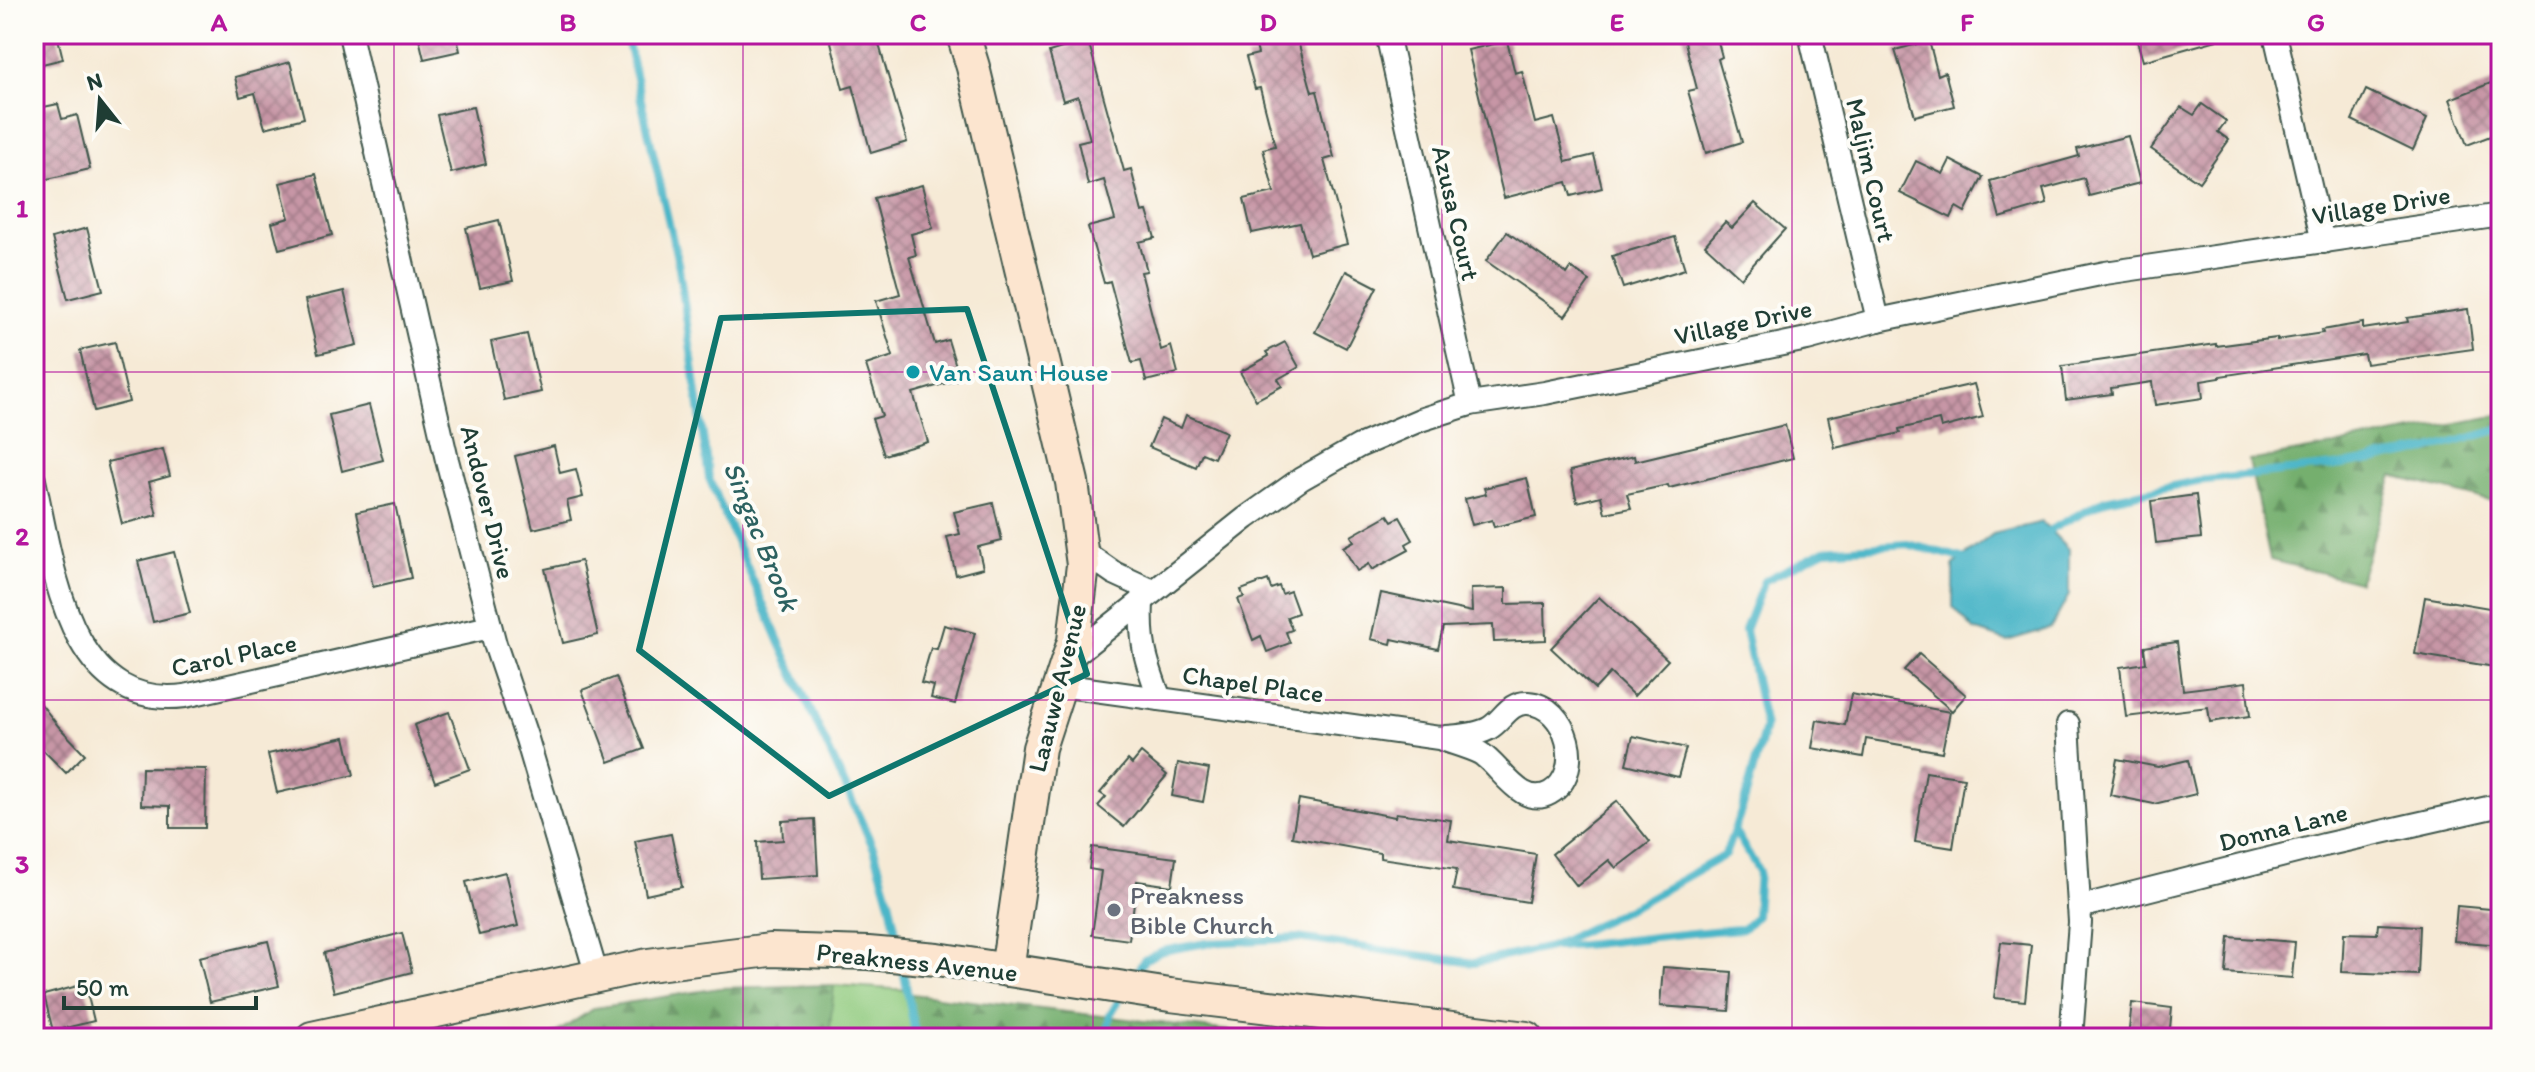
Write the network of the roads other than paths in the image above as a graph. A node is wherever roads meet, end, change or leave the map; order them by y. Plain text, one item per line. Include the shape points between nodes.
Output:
1 (350, 34) edge
2 (963, 34) edge
3 (1387, 34) edge
4 (1810, 34) edge
5 (2275, 34) edge
6 (2501, 215) edge
7 (2323, 242) junction
8 (1878, 320) junction
9 (1470, 404) junction
10 (34, 480) edge
11 (1081, 550) junction
12 (1148, 596) junction
13 (490, 627) junction
14 (1064, 673) junction
15 (1160, 699) junction
16 (2068, 724) dead end
17 (1439, 738) junction
18 (2501, 805) edge
19 (2079, 907) junction
20 (1007, 970) junction
21 (597, 976) junction
22 (312, 1038) edge
23 (1527, 1038) edge
24 (2071, 1038) edge

1 - 13 street, Andover Drive
2 - 11 main road, Laauwe Avenue via 1072,482
3 - 9 street, Azusa Court
4 - 8 street, Maljim Court
5 - 7 street
6 - 7 street, Village Drive
7 - 8 street, Village Drive via 2105,273
8 - 9 street, Village Drive via 1545,393
9 - 12 street, Village Drive via 1359,446 1301,479
10 - 13 street, Carol Place via 69,621 99,668 141,695 185,696
11 - 12 street
11 - 14 main road, Laauwe Avenue via 1080,599
12 - 14 street, Village Drive
12 - 15 street via 1140,636
13 - 21 street, Andover Drive
14 - 15 street, Chapel Place
14 - 20 main road, Laauwe Avenue via 1039,748
15 - 17 street, Chapel Place
16 - 19 street
17 - 17 street, Chapel Place via 1481,754 1532,796 1558,787 1569,764 1562,728 1552,714 1524,702 1510,707 1490,728
18 - 19 street, Donna Lane
19 - 24 street
20 - 21 main road, Preakness Avenue via 900,956 770,950
20 - 23 main road, Preakness Avenue
21 - 22 main road, Preakness Avenue

